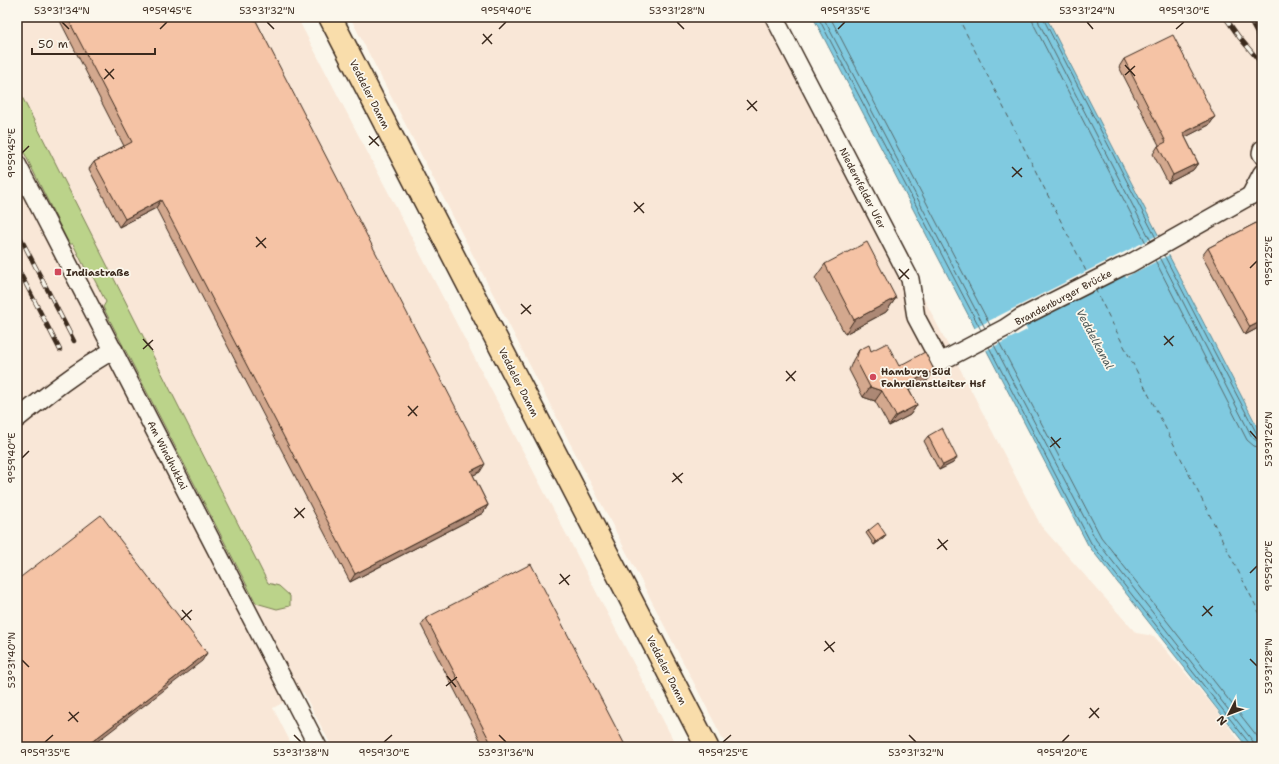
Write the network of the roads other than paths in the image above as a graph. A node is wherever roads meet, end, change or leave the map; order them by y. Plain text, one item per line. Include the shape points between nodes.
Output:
1 (330, 17) edge
2 (774, 17) edge
3 (1262, 149) edge
4 (1262, 155) edge
5 (17, 164) edge
6 (1262, 173) edge
7 (1256, 193) edge
8 (114, 350) junction
9 (940, 362) joint
10 (17, 419) edge
11 (318, 747) edge
12 (707, 747) edge

1 - 12 main road, Veddeler Damm
2 - 9 street, Niedernfelder Ufer via 910,279 916,317
3 - 4 street
5 - 8 street, Am Windhukkai
6 - 7 street
7 - 9 street, Brandenburger Brücke via 1129,264
8 - 10 street via 62,383
8 - 11 street, Am Windhukkai

